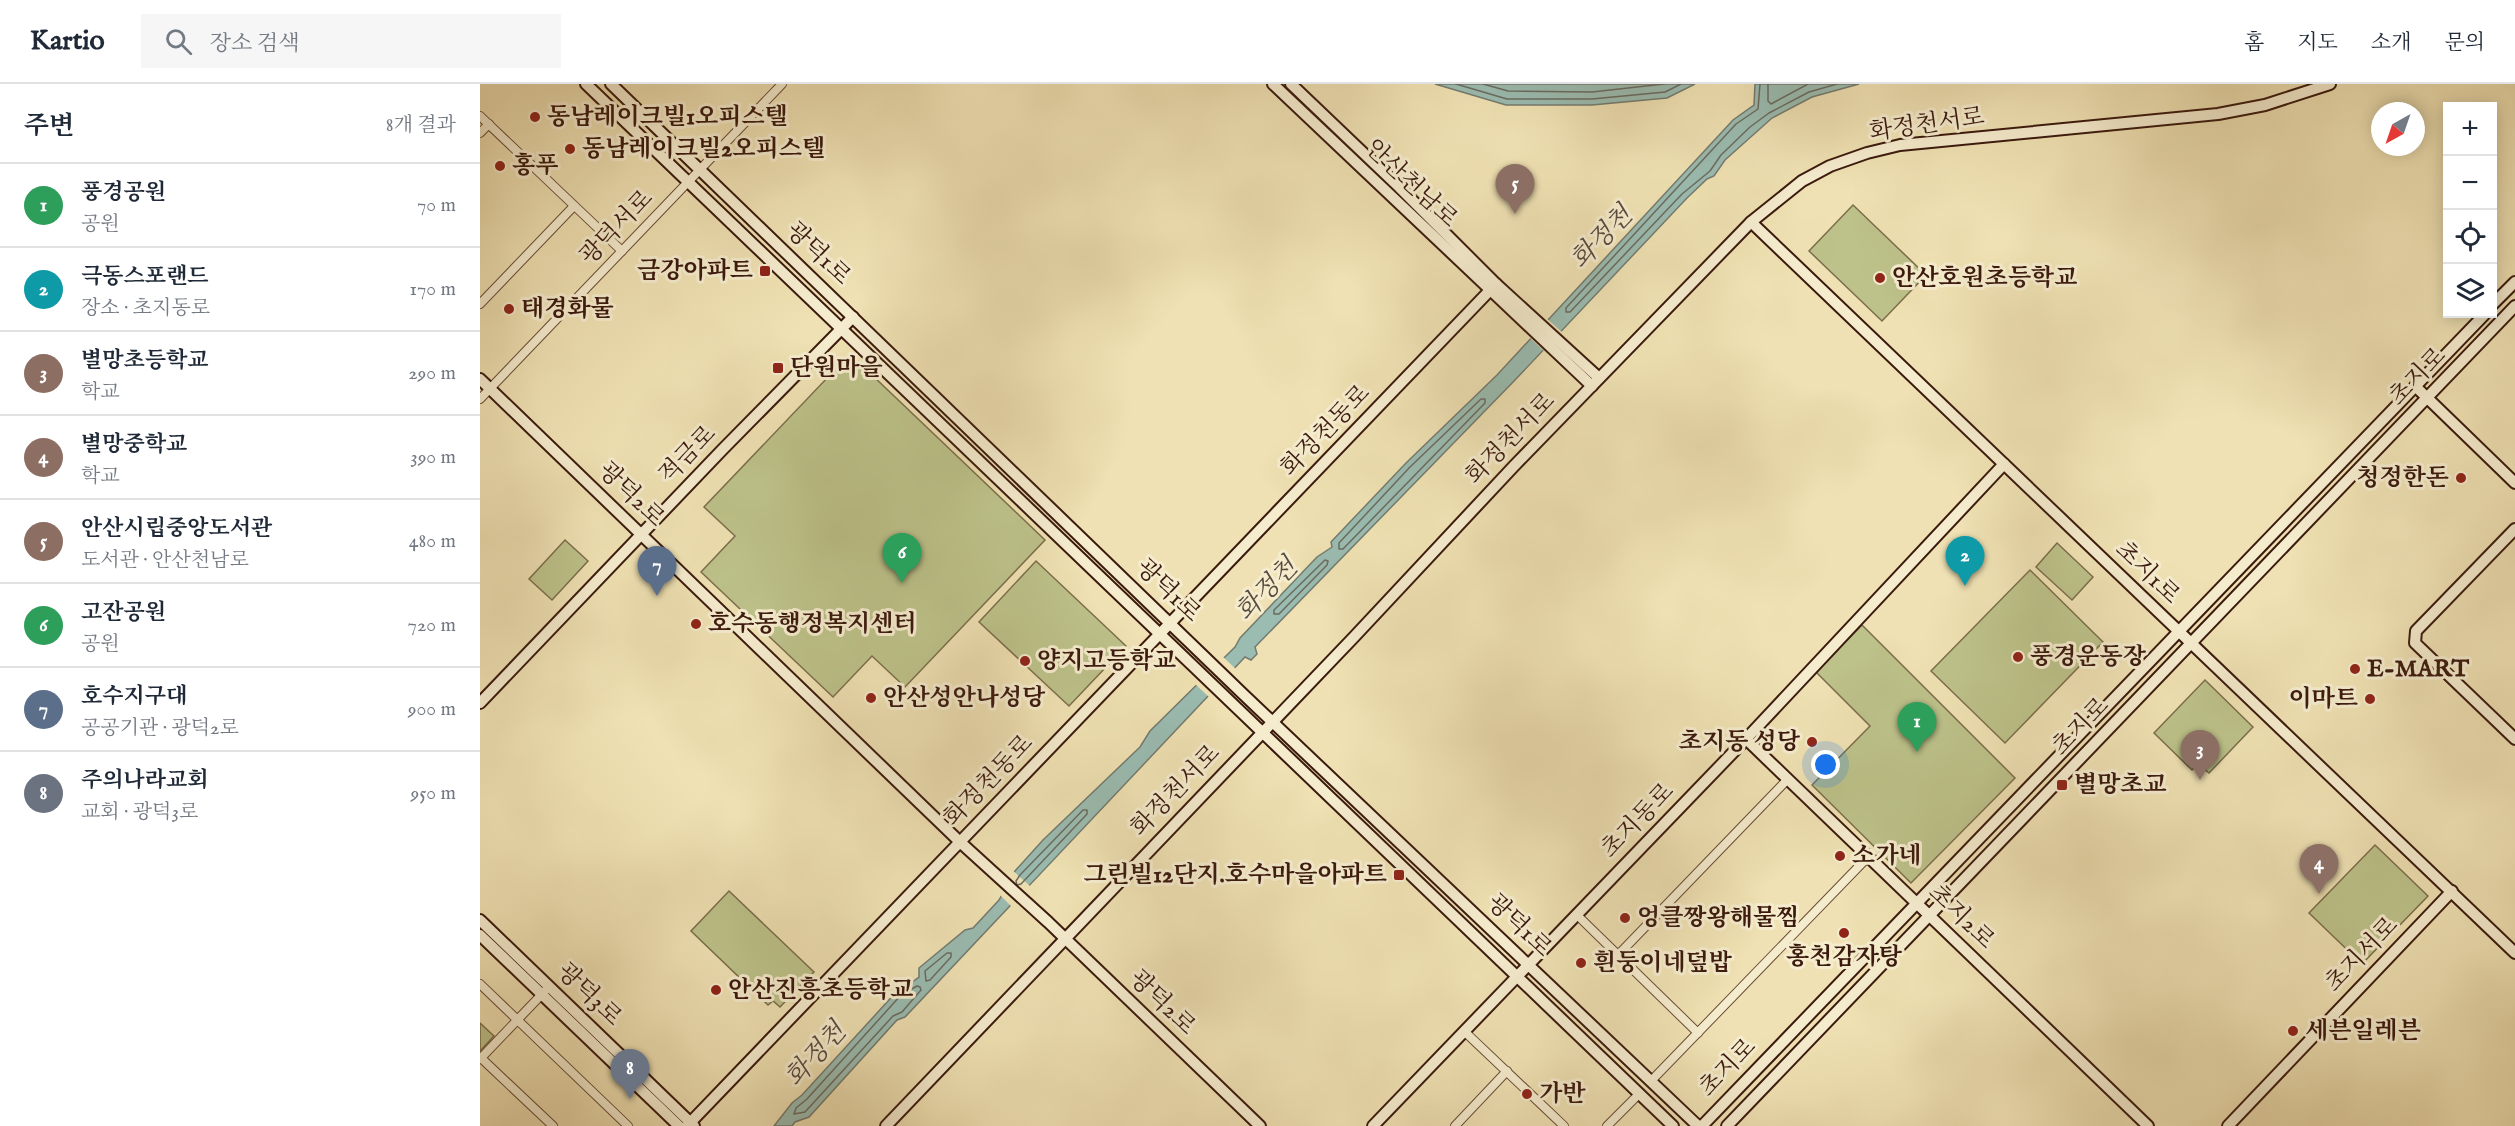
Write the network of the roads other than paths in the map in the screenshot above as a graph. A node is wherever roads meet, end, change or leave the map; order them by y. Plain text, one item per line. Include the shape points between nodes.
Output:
1 (586, 84) edge
2 (611, 84) edge
3 (1273, 84) edge
4 (1291, 84) edge
5 (2330, 84) edge
6 (777, 86) edge
7 (480, 116) edge
8 (489, 124) junction
9 (480, 133) edge
10 (700, 170) junction
11 (688, 182) junction
12 (574, 206) junction
13 (1751, 222) junction
14 (622, 251) junction
15 (2515, 282) edge
16 (1494, 287) junction
17 (2497, 301) edge
18 (480, 304) edge
19 (2515, 306) edge
20 (853, 317) junction
21 (2480, 318) edge
22 (842, 329) junction
23 (480, 379) edge
24 (1595, 382) junction
25 (2415, 386) junction
26 (490, 388) junction
27 (2427, 398) junction
28 (480, 399) edge
29 (2004, 464) junction
30 (2515, 483) edge
31 (2515, 529) edge
32 (641, 533) junction
33 (1171, 622) junction
34 (2178, 631) junction
35 (1159, 634) junction
36 (2190, 643) junction
37 (480, 703) edge
38 (1273, 720) junction
39 (1261, 733) junction
40 (1746, 739) junction
41 (2515, 739) edge
42 (1788, 779) junction
43 (960, 842) junction
44 (1868, 857) junction
45 (2452, 891) junction
46 (1916, 903) junction
47 (1577, 915) junction
48 (1928, 915) junction
49 (480, 920) edge
50 (480, 935) edge
51 (1064, 938) junction
52 (2515, 953) edge
53 (1618, 955) junction
54 (1529, 965) junction
55 (1517, 977) junction
56 (480, 984) edge
57 (545, 990) junction
58 (517, 1020) junction
59 (1464, 1030) junction
60 (1698, 1033) junction
61 (481, 1058) edge
62 (1507, 1071) junction
63 (1651, 1081) junction
64 (1639, 1094) junction
65 (691, 1125) edge
66 (552, 1126) edge
67 (628, 1126) edge
68 (679, 1126) edge
69 (886, 1126) edge
70 (1260, 1126) edge
71 (1373, 1126) edge
72 (1455, 1126) edge
73 (1564, 1126) edge
74 (1607, 1126) edge
75 (1673, 1126) edge
76 (1700, 1126) edge
77 (1727, 1126) edge
78 (2148, 1126) edge
79 (2228, 1126) edge

1 - 11 street, 광덕1로
2 - 10 street, 광덕1로
3 - 16 street, 안산천남로
4 - 16 street, 안산천남로 via 1399,186
5 - 13 street, 화정천서로 via 2265,105 2218,114 1900,145 1830,166 1802,181
6 - 10 street, 광덕서로
7 - 8 street
8 - 9 street
8 - 12 street
10 - 11 street, 광덕서로
10 - 20 street, 광덕1로
11 - 14 street, 광덕서로
11 - 22 street, 광덕1로
12 - 14 street
12 - 18 street
13 - 24 street, 화정천서로
13 - 29 street, 초지1로
14 - 26 street, 광덕서로
15 - 17 street
16 - 24 street, 안산천남로
16 - 33 street, 화정천동로
19 - 27 street, 초지로
20 - 22 street, 적금로
20 - 33 street, 광덕1로
21 - 25 street, 초지로
22 - 32 street, 적금로
22 - 35 street, 광덕1로
23 - 26 street, 광덕2로
24 - 38 street, 화정천서로
25 - 27 street
25 - 34 street, 초지로
26 - 28 street, 광덕서로
26 - 32 street, 광덕2로
27 - 30 street
27 - 36 street, 초지로
29 - 34 street, 초지1로
29 - 40 street, 초지동로
31 - 41 street via 2414,637 2415,643
32 - 37 street, 적금로
32 - 43 street, 광덕2로
33 - 35 street, 화정천동로
33 - 38 street, 광덕1로
34 - 36 street, 초지1로
34 - 46 street, 초지로
35 - 39 street, 광덕1로
35 - 43 street, 화정천동로
36 - 45 street, 초지1로
36 - 48 street, 초지로
38 - 39 street, 화정천서로
38 - 54 street, 광덕1로
39 - 51 street, 화정천서로
39 - 55 street, 광덕1로
40 - 42 street, 초지2로
40 - 47 street, 초지동로
42 - 44 street, 초지2로
42 - 53 street
43 - 51 street, 광덕2로
43 - 65 street, 화정천동로
44 - 46 street, 초지2로
44 - 60 street
45 - 52 street, 초지1로
45 - 79 street, 초지서로
46 - 48 street, 초지2로
46 - 76 street, 초지로
47 - 53 street
47 - 54 street, 초지동로
48 - 77 street, 초지로
48 - 78 street, 초지2로
49 - 57 street, 광덕3로
50 - 57 street, 광덕3로
51 - 69 street, 화정천서로
51 - 70 street, 광덕2로
53 - 60 street
54 - 55 street, 초지동로
54 - 63 street, 광덕1로
55 - 59 street, 초지동로
55 - 64 street, 광덕1로
56 - 58 street
57 - 58 street
57 - 65 street, 광덕3로
57 - 68 street, 광덕3로
58 - 61 street
58 - 67 street
59 - 62 street
59 - 71 street, 초지동로
60 - 63 street
61 - 66 street
62 - 72 street
62 - 73 street
63 - 76 street, 광덕1로
64 - 74 street
64 - 75 street, 광덕1로

